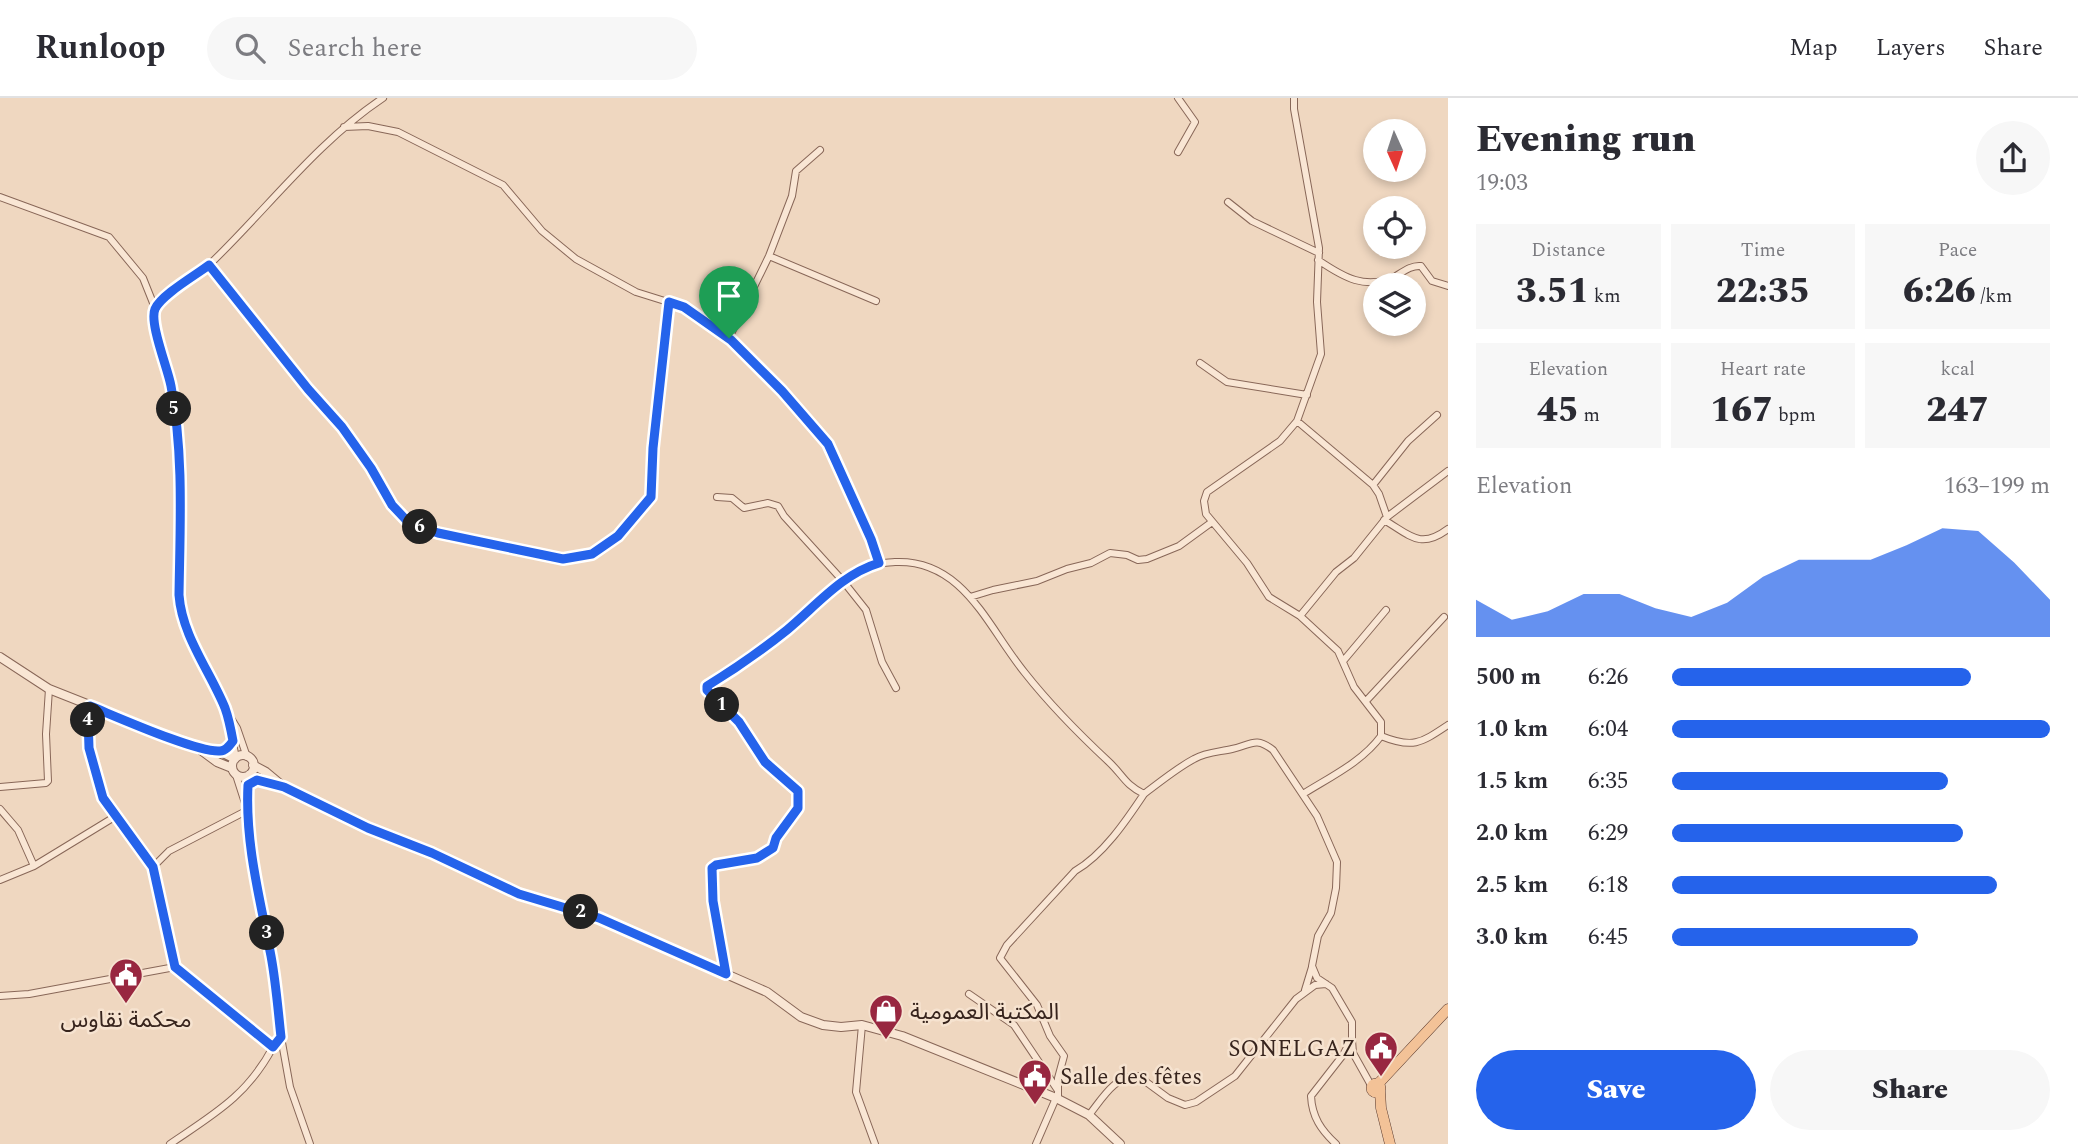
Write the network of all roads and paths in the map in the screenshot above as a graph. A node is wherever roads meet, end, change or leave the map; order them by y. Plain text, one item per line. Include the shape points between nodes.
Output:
1 (383, 98) edge
2 (1178, 98) edge
3 (1294, 98) edge
4 (364, 111) junction
5 (368, 125) junction
6 (342, 128) junction
7 (820, 149) dead end
8 (1178, 152) dead end
9 (0, 197) edge
10 (1227, 202) dead end
11 (769, 256) junction
12 (1318, 257) junction
13 (209, 265) junction
14 (1448, 286) edge
15 (876, 301) dead end
16 (669, 302) junction
17 (155, 308) junction
18 (729, 338) junction
19 (1200, 363) dead end
20 (1307, 395) junction
21 (1437, 415) dead end
22 (1297, 421) junction
23 (1448, 471) edge
24 (1373, 485) junction
25 (717, 497) dead end
26 (1385, 519) junction
27 (1212, 522) junction
28 (1448, 529) edge
29 (879, 563) junction
30 (843, 581) junction
31 (971, 597) junction
32 (1387, 610) dead end
33 (1300, 616) junction
34 (1444, 617) dead end
35 (0, 657) edge
36 (1344, 660) junction
37 (896, 688) dead end
38 (49, 689) junction
39 (1366, 701) junction
40 (90, 706) junction
41 (226, 710) junction
42 (1448, 725) edge
43 (1381, 736) junction
44 (233, 741) junction
45 (198, 748) junction
46 (219, 751) junction
47 (247, 757) junction
48 (235, 759) junction
49 (253, 765) junction
50 (234, 772) junction
51 (250, 779) junction
52 (0, 787) edge
53 (284, 787) junction
54 (1144, 794) junction
55 (1303, 794) junction
56 (246, 808) junction
57 (0, 809) edge
58 (116, 816) junction
59 (34, 866) junction
60 (153, 867) junction
61 (0, 880) edge
62 (1312, 966) junction
63 (175, 967) junction
64 (726, 974) junction
65 (1326, 984) junction
66 (1304, 992) junction
67 (970, 994) dead end
68 (0, 996) edge
69 (1448, 1009) edge
70 (862, 1025) junction
71 (281, 1037) junction
72 (1352, 1038) junction
73 (273, 1047) junction
74 (1353, 1054) junction
75 (1342, 1055) junction
76 (1377, 1089) junction
77 (1057, 1096) junction
78 (1089, 1115) junction
79 (170, 1144) edge
80 (310, 1144) edge
81 (875, 1144) edge
82 (1036, 1144) edge
83 (1120, 1144) edge
84 (1336, 1144) edge
85 (1390, 1144) edge

1 - 4 street
2 - 8 street via 1195,122
3 - 12 street
4 - 5 street via 362,119
4 - 6 street
5 - 6 street
5 - 16 street via 398,132 503,185 556,245 636,292
6 - 13 street
7 - 11 street via 796,171 792,196
9 - 17 street via 109,237 143,278
10 - 12 street via 1252,222
11 - 15 street
11 - 18 street
12 - 14 street via 1344,278 1372,284 1421,266 1437,284
12 - 20 street via 1321,354
13 - 16 street via 342,427 392,505 409,523 563,559 592,554 618,536 651,497
13 - 17 street
16 - 18 street
17 - 41 street via 153,320 167,368 179,443 181,611
18 - 29 street via 828,444
19 - 20 street via 1227,382
20 - 22 street
21 - 24 street via 1408,441
22 - 24 street
22 - 27 street via 1280,441 1207,492 1206,514
23 - 26 street
24 - 26 street
25 - 30 street via 732,498 744,508 768,503 778,506
26 - 28 street via 1423,541
26 - 33 street
27 - 31 street via 1179,546 1147,559 1110,553 1037,581
27 - 33 street via 1269,597
29 - 30 street via 861,568
29 - 31 street via 912,561 932,566
30 - 37 street via 866,610 882,662
30 - 64 street via 787,629 707,686 739,722 765,762 798,791 800,800 773,848 757,858 712,868
31 - 54 street via 1058,713 1131,788
32 - 36 street
33 - 36 street
34 - 39 street
35 - 38 street
36 - 39 street via 1354,687
38 - 40 street
38 - 52 street via 48,781
39 - 43 street via 1381,722
40 - 45 street
40 - 58 street via 89,748 103,798
41 - 44 street
41 - 47 street
42 - 43 street via 1418,743 1405,745
43 - 55 street via 1349,766
44 - 46 street
44 - 48 street
45 - 46 street
45 - 50 street
46 - 48 street
47 - 48 street
47 - 49 street
48 - 50 street
49 - 51 street
49 - 53 street
50 - 51 street
50 - 56 street
51 - 53 street
51 - 56 street
53 - 64 street via 519,894 599,918
54 - 55 street via 1195,758 1253,741 1273,750
54 - 77 street via 1112,836 1007,945 1000,958 1037,1005 1064,1056
55 - 62 street via 1337,862 1331,913 1318,936
56 - 60 street via 169,851
56 - 71 street
57 - 59 street via 18,830
58 - 59 street
58 - 60 street
59 - 61 street
60 - 63 street
62 - 65 street
62 - 66 street
63 - 68 street
63 - 73 street
64 - 70 street via 767,992 813,1022 834,1027
65 - 66 street
65 - 72 street via 1352,1022
66 - 78 street via 1235,1076 1196,1102 1185,1105 1138,1076 1130,1076 1116,1083
67 - 77 street via 1014,1025
69 - 76 main road
70 - 77 street
70 - 81 street via 856,1092
71 - 73 street
71 - 80 street via 290,1087
72 - 74 street
72 - 75 street
73 - 79 street via 233,1101
74 - 75 street
74 - 76 street
75 - 84 street via 1311,1096 1318,1125
76 - 85 main road
77 - 78 street
77 - 82 street
78 - 83 street

